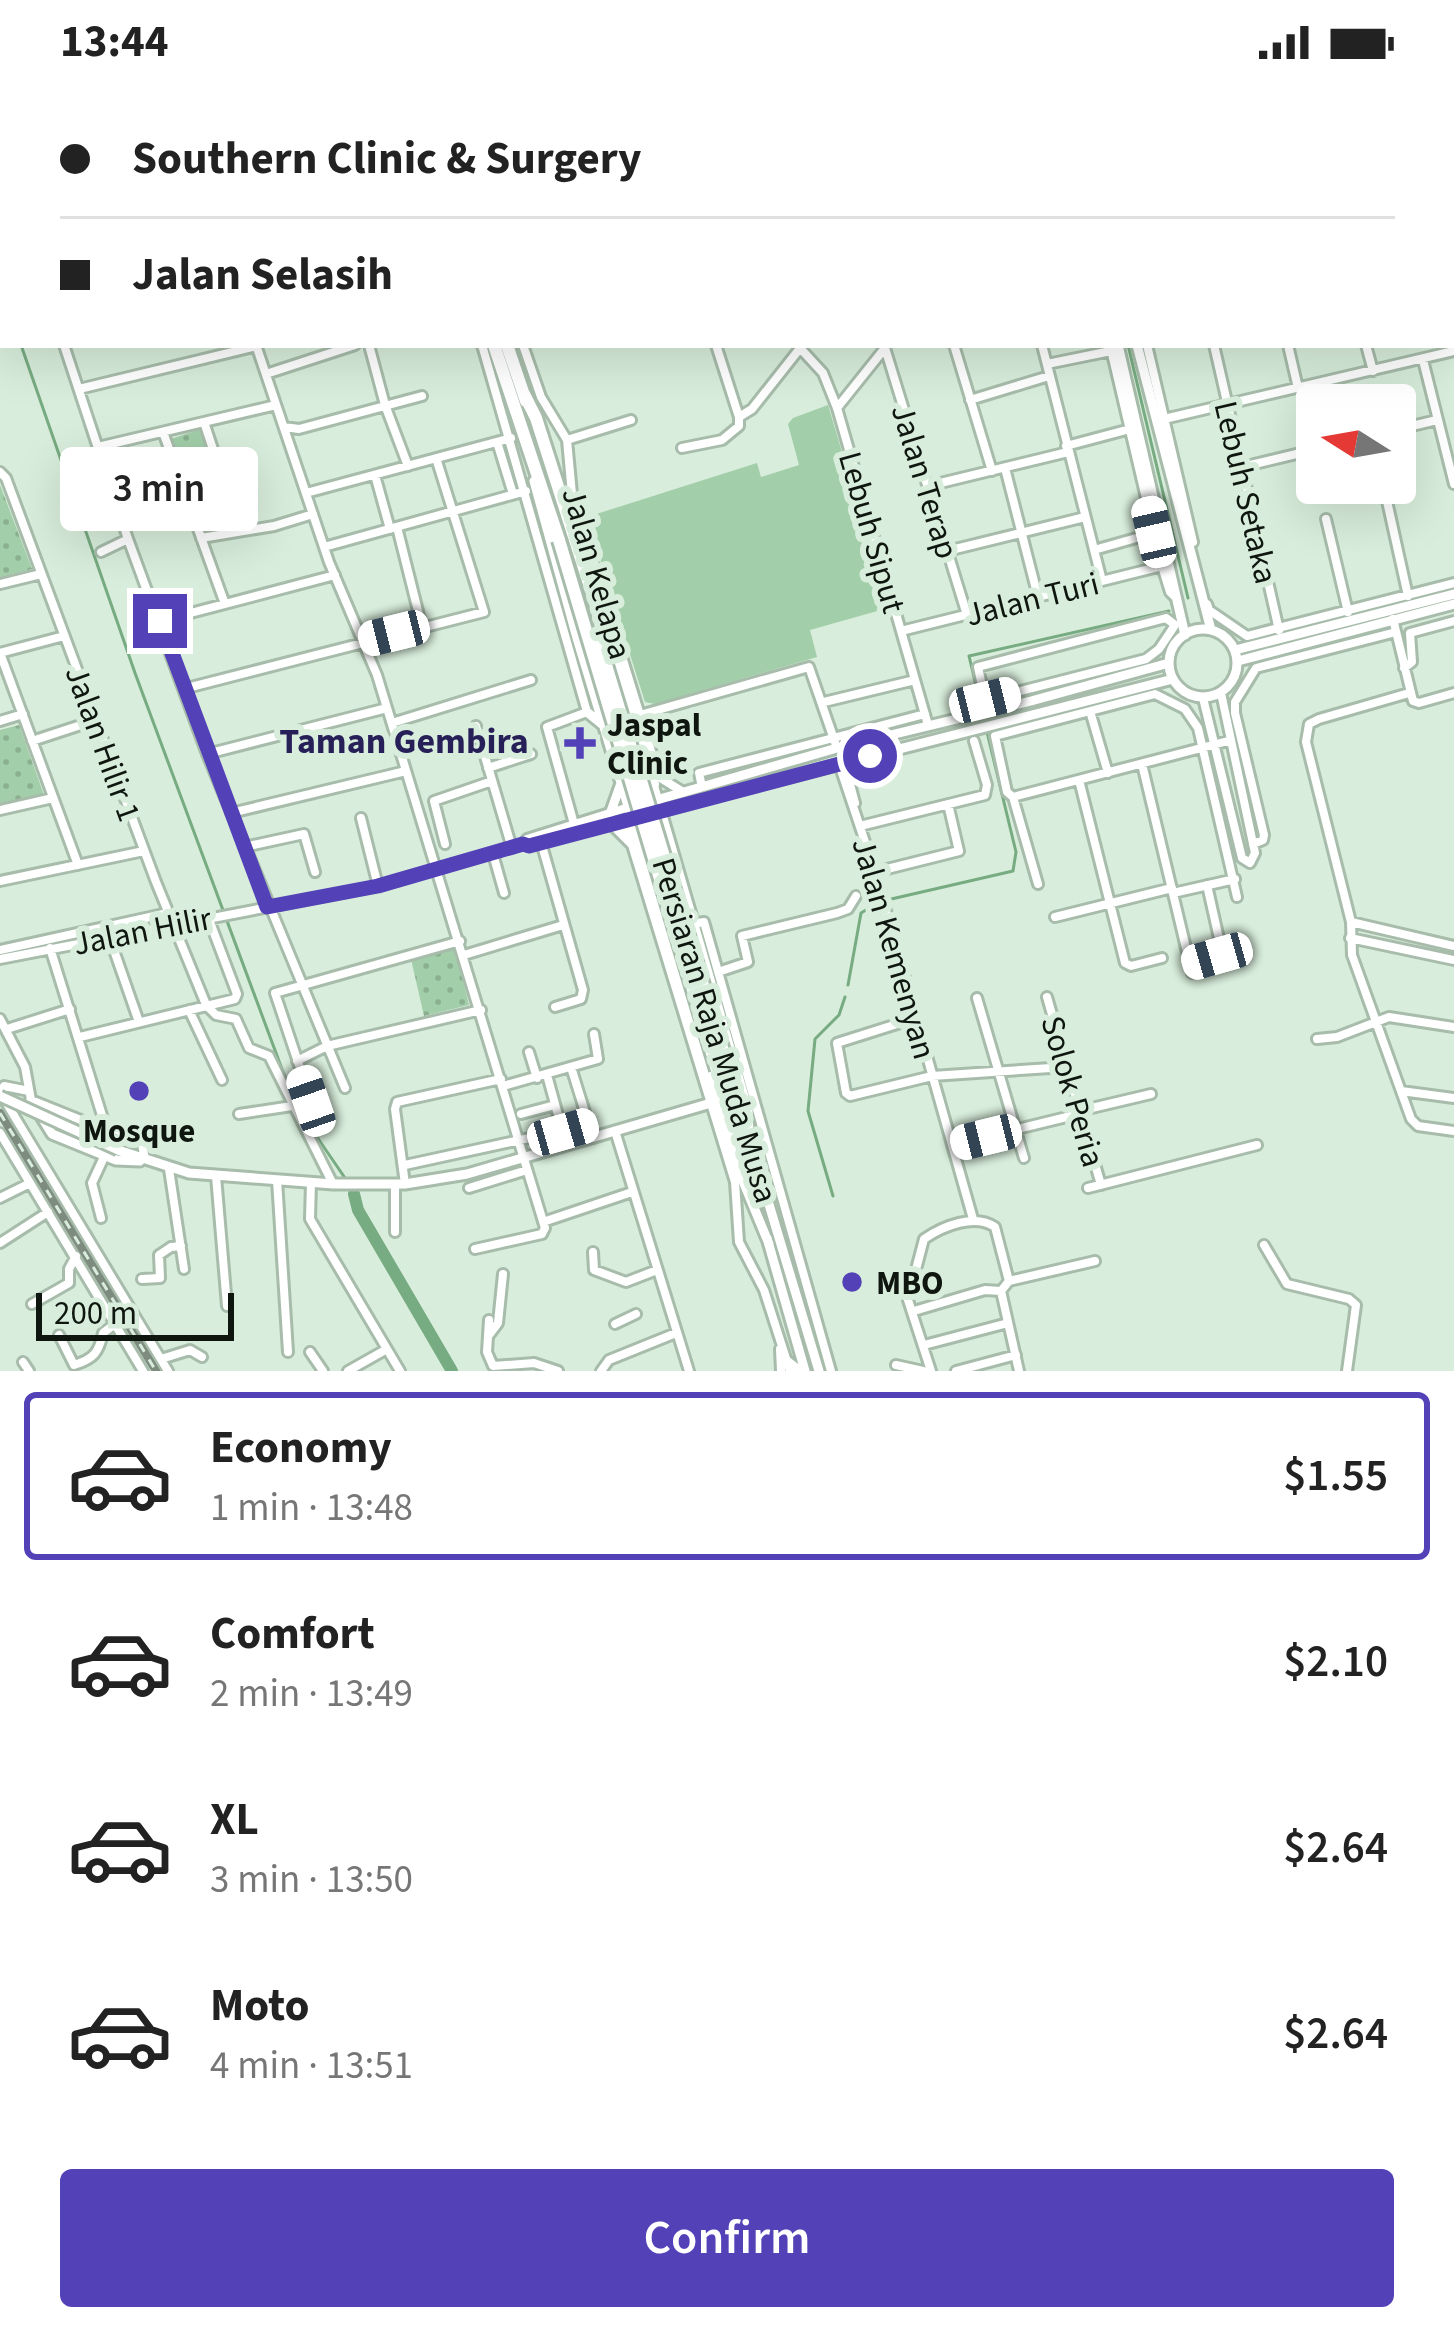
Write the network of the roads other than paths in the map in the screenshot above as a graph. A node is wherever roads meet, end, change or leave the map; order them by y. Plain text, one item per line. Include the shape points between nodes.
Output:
1 (65, 348) edge
2 (249, 348) edge
3 (258, 348) edge
4 (346, 348) edge
5 (370, 348) edge
6 (483, 348) edge
7 (495, 348) edge
8 (508, 348) edge
9 (524, 348) edge
10 (717, 348) edge
11 (800, 348) edge
12 (802, 348) edge
13 (884, 348) edge
14 (887, 348) edge
15 (955, 348) edge
16 (1043, 348) edge
17 (1109, 348) edge
18 (1113, 348) edge
19 (1113, 348) edge
20 (1138, 348) edge
21 (1148, 348) edge
22 (1215, 348) edge
23 (1289, 348) edge
24 (1367, 348) edge
25 (1454, 351) edge
26 (1423, 360) junction
27 (1046, 364) junction
28 (1373, 371) junction
29 (266, 374) junction
30 (1049, 376) junction
31 (1297, 384) edge
32 (1316, 384) edge
33 (1296, 388) edge
34 (79, 389) junction
35 (524, 394) junction
36 (422, 396) dead end
37 (970, 400) junction
38 (1227, 404) junction
39 (276, 405) junction
40 (385, 405) junction
41 (837, 408) junction
42 (518, 411) junction
43 (739, 417) junction
44 (631, 420) dead end
45 (1160, 420) junction
46 (1437, 420) junction
47 (204, 422) junction
48 (1416, 425) edge
49 (284, 427) junction
50 (1130, 430) junction
51 (163, 432) junction
52 (511, 438) junction
53 (567, 440) junction
54 (497, 442) junction
55 (98, 447) junction
56 (682, 448) dead end
57 (1067, 449) junction
58 (1296, 454) edge
59 (436, 458) junction
60 (409, 466) junction
61 (1242, 467) junction
62 (1005, 468) junction
63 (992, 471) junction
64 (3, 475) edge
65 (375, 475) junction
66 (1454, 484) edge
67 (928, 486) junction
68 (526, 491) junction
69 (306, 493) junction
70 (512, 494) junction
71 (1387, 504) edge
72 (450, 512) junction
73 (313, 514) junction
74 (1085, 517) junction
75 (1326, 519) dead end
76 (393, 528) junction
77 (240, 531) junction
78 (1022, 532) junction
79 (1154, 532) junction
80 (201, 538) junction
81 (128, 539) junction
82 (563, 539) junction
83 (324, 547) junction
84 (1094, 550) junction
85 (947, 551) junction
86 (101, 552) dead end
87 (1162, 566) junction
88 (41, 574) junction
89 (335, 574) junction
90 (1102, 581) junction
91 (1454, 583) edge
92 (0, 584) edge
93 (1454, 594) edge
94 (1408, 596) junction
95 (1038, 597) junction
96 (1176, 597) junction
97 (225, 604) junction
98 (1454, 604) edge
99 (1348, 612) junction
100 (967, 615) junction
101 (1393, 619) junction
102 (160, 621) junction
103 (1454, 621) edge
104 (422, 627) junction
105 (1211, 630) junction
106 (901, 631) junction
107 (1396, 632) junction
108 (1280, 633) junction
109 (1185, 634) junction
110 (64, 636) junction
111 (366, 640) junction
112 (572, 640) junction
113 (0, 653) edge
114 (1236, 656) junction
115 (1169, 663) junction
116 (1404, 668) junction
117 (622, 674) junction
118 (1173, 679) junction
119 (531, 680) dead end
120 (915, 680) junction
121 (183, 689) junction
122 (1028, 689) junction
123 (1221, 693) junction
124 (1409, 693) junction
125 (1454, 693) edge
126 (1203, 698) junction
127 (1031, 701) junction
128 (824, 702) junction
129 (387, 708) junction
130 (1090, 711) junction
131 (587, 712) junction
132 (22, 714) junction
133 (1034, 714) junction
134 (640, 715) junction
135 (926, 719) junction
136 (96, 720) junction
137 (0, 721) edge
138 (392, 723) junction
139 (603, 725) junction
140 (476, 726) dead end
141 (989, 729) junction
142 (868, 740) junction
143 (32, 741) junction
144 (974, 741) dead end
145 (1228, 742) junction
146 (836, 743) junction
147 (1210, 746) junction
148 (646, 749) junction
149 (206, 754) junction
150 (531, 754) dead end
151 (612, 755) junction
152 (842, 763) junction
153 (1142, 764) junction
154 (488, 769) junction
155 (406, 771) junction
156 (1108, 773) junction
157 (1079, 780) junction
158 (492, 781) junction
159 (621, 781) junction
160 (652, 784) junction
161 (702, 787) junction
162 (679, 797) junction
163 (1013, 797) junction
164 (53, 798) junction
165 (949, 804) junction
166 (658, 805) junction
167 (0, 810) edge
168 (631, 813) junction
169 (231, 814) junction
170 (361, 818) dead end
171 (610, 819) junction
172 (858, 821) junction
173 (574, 824) junction
174 (667, 832) junction
175 (540, 839) junction
176 (640, 842) junction
177 (445, 844) dead end
178 (1253, 844) junction
179 (244, 847) junction
180 (512, 848) junction
181 (670, 849) junction
182 (144, 850) junction
183 (494, 854) junction
184 (645, 857) junction
185 (78, 865) junction
186 (438, 870) junction
187 (315, 872) dead end
188 (874, 872) junction
189 (1235, 879) junction
190 (0, 881) edge
191 (1038, 884) dead end
192 (1207, 885) junction
193 (378, 886) junction
194 (1172, 891) junction
195 (504, 893) dead end
196 (856, 896) dead end
197 (1237, 897) dead end
198 (1108, 904) junction
199 (267, 907) junction
200 (208, 917) junction
201 (1055, 917) dead end
202 (170, 918) junction
203 (1351, 922) junction
204 (692, 924) junction
205 (563, 926) junction
206 (109, 936) junction
207 (1349, 938) junction
208 (460, 941) junction
209 (1454, 946) edge
210 (50, 948) junction
211 (672, 950) junction
212 (0, 954) edge
213 (464, 955) junction
214 (1162, 958) dead end
215 (1454, 960) edge
216 (718, 972) junction
217 (301, 983) junction
218 (677, 991) junction
219 (977, 998) dead end
220 (1047, 998) dead end
221 (206, 1006) junction
222 (554, 1007) dead end
223 (70, 1009) junction
224 (189, 1010) junction
225 (481, 1010) junction
226 (916, 1018) junction
227 (0, 1019) edge
228 (139, 1022) junction
229 (1376, 1022) junction
230 (728, 1025) junction
231 (1454, 1027) edge
232 (7, 1029) junction
233 (594, 1034) dead end
234 (80, 1037) junction
235 (1317, 1040) dead end
236 (327, 1046) junction
237 (529, 1052) dead end
238 (297, 1060) junction
239 (722, 1065) junction
240 (572, 1067) junction
241 (1066, 1067) junction
242 (999, 1071) junction
243 (932, 1076) junction
244 (542, 1077) junction
245 (222, 1080) dead end
246 (502, 1083) junction
247 (345, 1088) dead end
248 (1400, 1091) junction
249 (1151, 1094) dead end
250 (0, 1096) edge
251 (30, 1096) junction
252 (1454, 1098) edge
253 (311, 1101) dead end
254 (711, 1103) junction
255 (555, 1105) junction
256 (292, 1106) junction
257 (1080, 1112) junction
258 (239, 1114) dead end
259 (521, 1114) dead end
260 (105, 1125) junction
261 (589, 1125) junction
262 (1016, 1129) junction
263 (615, 1131) junction
264 (1454, 1131) edge
265 (563, 1132) junction
266 (0, 1133) edge
267 (749, 1137) junction
268 (592, 1138) junction
269 (518, 1143) junction
270 (1258, 1144) dead end
271 (952, 1145) junction
272 (105, 1155) junction
273 (522, 1158) junction
274 (1024, 1158) dead end
275 (146, 1160) junction
276 (405, 1166) junction
277 (169, 1169) junction
278 (527, 1170) junction
279 (216, 1176) junction
280 (277, 1180) junction
281 (311, 1182) junction
282 (30, 1183) junction
283 (333, 1184) junction
284 (400, 1184) junction
285 (1101, 1185) junction
286 (469, 1188) dead end
287 (1088, 1188) dead end
288 (632, 1192) junction
289 (0, 1198) edge
290 (48, 1212) junction
291 (101, 1218) dead end
292 (973, 1219) junction
293 (544, 1227) junction
294 (395, 1232) dead end
295 (0, 1244) edge
296 (769, 1244) junction
297 (1264, 1245) dead end
298 (181, 1246) junction
299 (475, 1250) dead end
300 (593, 1252) dead end
301 (76, 1255) junction
302 (1095, 1261) dead end
303 (184, 1269) dead end
304 (658, 1270) junction
305 (503, 1274) dead end
306 (142, 1279) dead end
307 (1009, 1281) junction
308 (1000, 1291) junction
309 (32, 1304) dead end
310 (227, 1306) dead end
311 (914, 1311) junction
312 (636, 1314) dead end
313 (489, 1320) dead end
314 (1008, 1323) junction
315 (115, 1324) junction
316 (615, 1324) dead end
317 (676, 1333) junction
318 (59, 1335) dead end
319 (488, 1336) junction
320 (924, 1345) junction
321 (387, 1349) junction
322 (288, 1352) dead end
323 (310, 1352) dead end
324 (1016, 1355) junction
325 (202, 1357) dead end
326 (161, 1359) junction
327 (896, 1365) dead end
328 (786, 1368) edge
329 (142, 1371) edge
330 (168, 1371) edge
331 (323, 1371) edge
332 (347, 1371) edge
333 (400, 1371) edge
334 (558, 1371) edge
335 (602, 1371) edge
336 (688, 1371) edge
337 (802, 1371) edge
338 (819, 1371) edge
339 (831, 1371) edge
340 (927, 1371) edge
341 (956, 1371) edge
342 (1018, 1371) edge
343 (1347, 1371) edge

1 - 34 street
2 - 34 street
3 - 29 street
4 - 29 street
5 - 40 street
6 - 52 street
7 - 42 highway, Persiaran Raja Muda Musa
8 - 35 highway, Persiaran Raja Muda Musa
9 - 53 street, Jalan Kelapa
10 - 43 street
11 - 43 street
12 - 41 street, Lebuh Siput
13 - 41 street
14 - 67 street, Jalan Terap
15 - 37 street
16 - 27 street
17 - 27 street
18 - 50 street
19 - 96 main road
20 - 45 main road
21 - 45 street
22 - 38 street, Lebuh Setaka
23 - 31 street
24 - 28 street
25 - 26 street
26 - 28 street
26 - 46 street
27 - 30 street
28 - 32 street
29 - 39 street
30 - 37 street
30 - 57 street
33 - 38 street
34 - 55 street
35 - 82 highway, Persiaran Raja Muda Musa
35 - 117 highway
36 - 40 street
37 - 63 street
38 - 45 street
38 - 61 street, Lebuh Setaka
39 - 47 street
39 - 49 street
40 - 49 street
40 - 60 street
41 - 106 street, Lebuh Siput
42 - 82 highway, Persiaran Raja Muda Musa
42 - 112 main road
43 - 56 street via 740,426 722,440
44 - 53 street
45 - 105 main road
45 - 108 street via 1209,610 1247,636
46 - 48 street
46 - 66 street
47 - 51 street
47 - 77 street
49 - 69 street
50 - 57 street
50 - 79 street
51 - 55 street
51 - 80 street
52 - 54 street
52 - 68 street
53 - 117 street, Jalan Kelapa via 572,494
54 - 59 street
54 - 70 street
55 - 81 street
57 - 62 street
57 - 74 street
58 - 61 street
59 - 60 street
59 - 72 street
60 - 65 street
61 - 108 street, Lebuh Setaka
62 - 63 street
62 - 78 street
63 - 67 street
64 - 88 street, Jalan Hilir 1
65 - 69 street
65 - 76 street
67 - 85 street, Jalan Terap
68 - 70 street
68 - 112 street
69 - 73 street
70 - 72 street
71 - 94 street
72 - 76 street
72 - 104 street via 484,612
73 - 77 street
73 - 83 street
74 - 78 street
74 - 84 street
75 - 99 street
76 - 83 street
76 - 104 street
77 - 80 street
78 - 85 street
78 - 95 street
79 - 84 street
79 - 87 street
80 - 97 street
81 - 86 street
81 - 102 street
82 - 239 highway, Persiaran Raja Muda Musa, bridge
83 - 89 street
84 - 90 street
85 - 100 street, Jalan Terap
87 - 90 street, Jalan Turi
87 - 96 street
88 - 92 street
88 - 110 street, Jalan Hilir 1
89 - 97 street
89 - 111 street
90 - 95 street, Jalan Turi
91 - 94 street
93 - 108 main road
94 - 99 street
95 - 100 street, Jalan Turi
96 - 109 main road
97 - 102 street
98 - 101 main road
99 - 108 street
100 - 106 street, Jalan Turi
101 - 107 street
101 - 114 main road
102 - 121 street
103 - 116 street via 1410,633 1412,662
104 - 111 street
105 - 109 main road
105 - 114 main road
106 - 120 street, Lebuh Siput
107 - 116 street
107 - 178 street via 1256,668 1234,713 1264,836
108 - 114 main road
109 - 115 main road
110 - 113 street
110 - 136 street, Jalan Hilir 1
111 - 121 street
111 - 129 street
112 - 131 street
112 - 139 main road
113 - 132 street
114 - 123 main road via 1234,679
115 - 118 main road
115 - 127 main road
116 - 124 street
117 - 134 street, Jalan Kelapa
117 - 148 highway
118 - 126 main road
118 - 133 main road
119 - 138 street
120 - 128 street
120 - 135 street, Lebuh Siput
121 - 149 street
122 - 122 street via 1146,659 1175,625 1166,618 978,668 985,700
122 - 127 street
123 - 126 main road
123 - 145 street
124 - 125 street via 1416,703
124 - 203 street via 1318,719 1306,733
126 - 147 street
127 - 133 street
127 - 135 main road
128 - 134 street via 805,667
128 - 146 street
129 - 138 street
129 - 149 street
130 - 141 street
130 - 147 street via 1166,696 1193,716
130 - 156 street
131 - 139 main road
131 - 173 street via 547,728
132 - 137 street
132 - 143 street
133 - 141 main road
134 - 148 street, Jalan Kelapa
135 - 142 main road
135 - 146 street
136 - 143 street
136 - 182 street, Jalan Hilir 1
138 - 155 street
139 - 151 main road
140 - 154 street
141 - 152 main road
141 - 163 street
142 - 146 main road
142 - 152 main road
143 - 164 street
144 - 165 street via 987,791
145 - 147 street
145 - 178 street
146 - 161 main road
146 - 161 street via 699,773
147 - 153 street
147 - 178 street via 1244,862 1255,858
147 - 189 street
148 - 151 main road via 629,769
148 - 160 highway
148 - 162 street, Jalan Kelapa
149 - 169 street
150 - 154 street
151 - 159 main road
152 - 162 main road
152 - 172 street, Jalan Kemenyan
153 - 156 street
153 - 194 street
154 - 158 street
155 - 169 street
155 - 186 street
156 - 157 street
157 - 163 street
157 - 198 street
158 - 177 street via 434,801
158 - 180 street
159 - 168 main road
159 - 171 main road
160 - 162 main road
160 - 166 main road
161 - 162 main road
162 - 166 main road
162 - 174 main road
163 - 191 street
164 - 167 street
164 - 185 street
165 - 172 street
165 - 188 street via 959,851
166 - 168 main road
166 - 174 main road
168 - 171 street, Jalan Hilir
168 - 176 main road
169 - 179 street
170 - 193 street
171 - 173 street, Jalan Hilir
171 - 175 street, Jalan Hilir
171 - 176 main road
171 - 218 street via 632,845
172 - 188 street, Jalan Kemenyan
173 - 175 street, Jalan Hilir
174 - 181 main road
175 - 180 street, Jalan Hilir
175 - 205 street
176 - 184 main road
179 - 187 street via 304,834
179 - 199 street
180 - 183 street, Jalan Hilir
181 - 184 main road via 650,835
181 - 204 main road
182 - 185 street
182 - 202 street, Jalan Hilir 1
183 - 186 street, Jalan Hilir
183 - 195 street
184 - 211 main road
185 - 190 street
186 - 193 street, Jalan Hilir
186 - 208 street
188 - 226 street, Jalan Kemenyan
189 - 192 street
189 - 197 street
192 - 194 street
192 - 194 street via 1221,953 1191,968
193 - 199 street, Jalan Hilir
194 - 198 street
196 - 216 street via 837,913 742,936 748,962
198 - 201 street
198 - 214 street via 1126,964
199 - 200 street, Jalan Hilir
199 - 217 street
200 - 202 street, Jalan Hilir
200 - 221 street via 237,994
202 - 206 street, Jalan Hilir
202 - 212 street
202 - 221 street, Jalan Hilir 1
203 - 207 street
203 - 209 street
204 - 216 street via 704,922
204 - 230 main road
205 - 213 street
205 - 222 street via 583,995
206 - 210 street, Jalan Hilir
206 - 228 street
207 - 215 street
207 - 229 street
208 - 213 street
208 - 217 street
210 - 212 street, Jalan Hilir
210 - 223 street
211 - 218 main road
211 - 296 main road
213 - 225 street
216 - 230 street
217 - 236 street
217 - 238 street via 274,997
218 - 254 street
219 - 242 street
220 - 241 street, Solok Peria
221 - 224 street
221 - 256 street via 236,1019 249,1048 269,1056
223 - 232 street
223 - 234 street
224 - 228 street
224 - 245 street
225 - 236 street
225 - 246 street
226 - 243 street, Jalan Kemenyan
226 - 243 street via 841,1040 840,1068 850,1096
227 - 232 street
228 - 234 street
229 - 231 street via 1396,1017
229 - 235 street
229 - 248 street
230 - 267 main road
230 - 339 street
232 - 251 street
233 - 240 street via 600,1057
234 - 260 street
236 - 238 street
236 - 247 street
237 - 244 street
238 - 253 street
239 - 267 main road, Persiaran Raja Muda Musa
239 - 296 main road, Persiaran Raja Muda Musa
240 - 244 street
240 - 261 street
241 - 242 street
241 - 257 street, Solok Peria
242 - 243 street
242 - 262 street
243 - 271 street, Jalan Kemenyan
244 - 246 street
244 - 255 street
246 - 269 street
246 - 276 street via 395,1104
248 - 252 street
248 - 264 street via 1418,1126
249 - 257 street
250 - 275 main road, bridge
251 - 260 street
251 - 272 main road via 52,1134
251 - 326 street via 11,1085 1,1094
254 - 263 main road
254 - 328 street via 735,1182 739,1242 758,1275
255 - 259 street
255 - 265 street
256 - 258 street
256 - 283 street
257 - 262 street
257 - 285 street, Solok Peria
260 - 275 street via 141,1140
261 - 265 street
261 - 268 street
262 - 271 street
262 - 274 street
263 - 268 main road
263 - 288 street
265 - 269 street
266 - 282 street
267 - 338 main road, Persiaran Raja Muda Musa
268 - 273 main road
269 - 273 street
269 - 276 street
270 - 285 street
271 - 292 street, Jalan Kemenyan
272 - 275 main road
272 - 291 street via 92,1184
273 - 278 street
273 - 284 main road
275 - 277 main road
276 - 284 street
277 - 279 main road
277 - 298 street
278 - 286 street
278 - 293 street
279 - 280 main road
279 - 310 street
280 - 281 main road
280 - 322 street
281 - 283 main road
281 - 321 street via 310,1219
282 - 289 street
282 - 290 street
283 - 284 main road
284 - 294 street
285 - 287 street
288 - 293 street
288 - 304 street
290 - 295 street
290 - 301 street
292 - 307 street via 995,1227
292 - 311 street via 920,1245 908,1290
293 - 299 street
296 - 337 main road, Persiaran Raja Muda Musa
297 - 343 street via 1286,1284 1355,1305
298 - 303 street
298 - 306 street via 159,1255 160,1278
300 - 304 street via 594,1270 626,1282
301 - 309 street via 69,1283
301 - 315 street
302 - 307 street
304 - 317 street
305 - 319 street via 498,1323
307 - 308 street
308 - 311 street
308 - 314 street
311 - 320 street
312 - 316 street
313 - 319 street
314 - 320 street
314 - 324 street
315 - 318 street via 94,1357 74,1365
315 - 329 street
317 - 335 street via 609,1360
317 - 336 street
319 - 334 street via 493,1366 534,1363
320 - 340 street
321 - 332 street
321 - 333 street
323 - 331 street
324 - 341 street
324 - 342 street
325 - 326 street via 190,1350
326 - 330 street
327 - 340 street
328 - 337 main road

